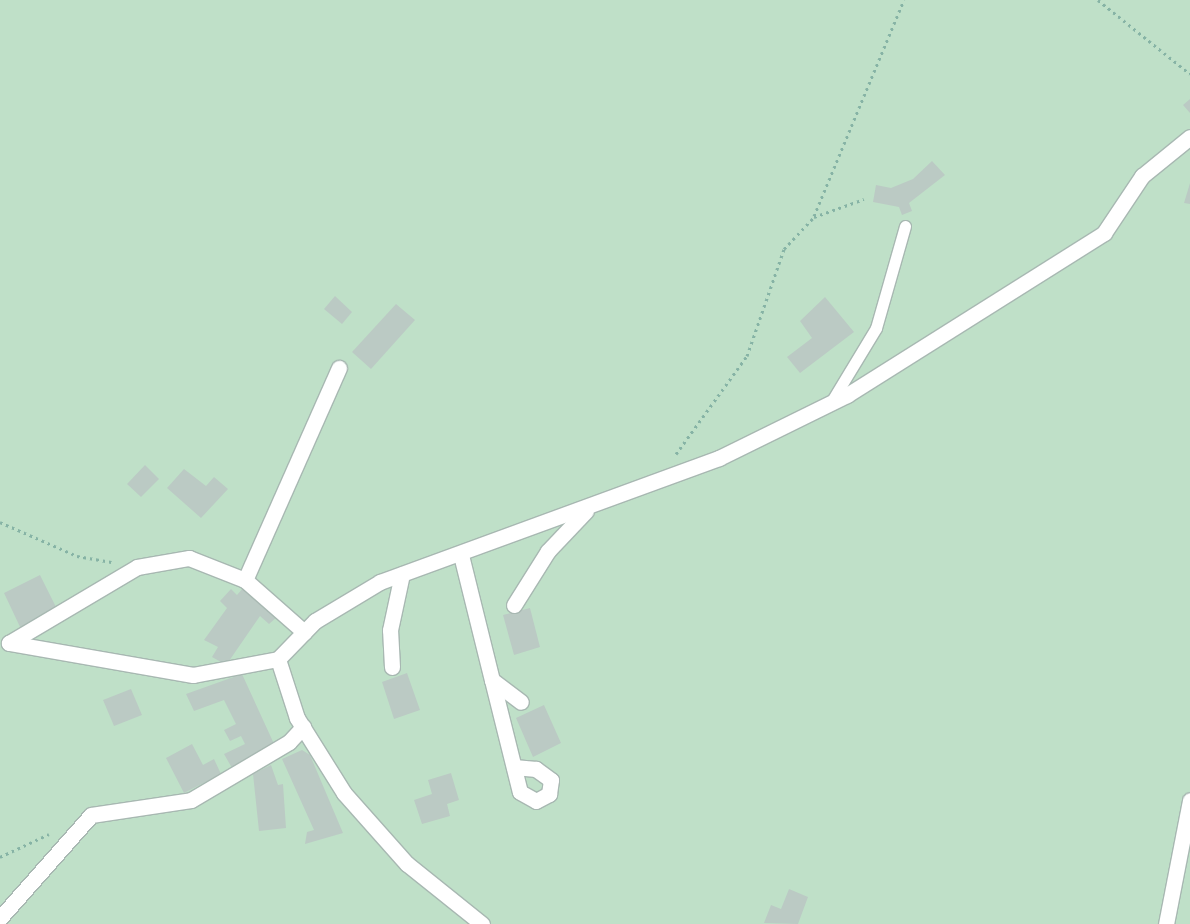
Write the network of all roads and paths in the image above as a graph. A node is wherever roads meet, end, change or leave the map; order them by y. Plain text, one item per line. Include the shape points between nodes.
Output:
1 (904, 0) edge
2 (1098, 0) edge
3 (1190, 74) edge
4 (1190, 137) edge
5 (864, 199) dead end
6 (814, 217) junction
7 (905, 226) dead end
8 (339, 368) dead end
9 (830, 404) junction
10 (669, 463) dead end
11 (589, 508) junction
12 (0, 522) edge
13 (461, 554) junction
14 (137, 566) junction
15 (402, 574) junction
16 (246, 580) junction
17 (514, 605) dead end
18 (304, 632) junction
19 (4, 644) edge
20 (278, 660) junction
21 (392, 667) dead end
22 (492, 680) junction
23 (521, 702) dead end
24 (303, 727) junction
25 (514, 767) dead end
26 (1190, 800) edge
27 (58, 830) dead end
28 (0, 857) edge
29 (0, 918) edge
30 (482, 924) edge
31 (1166, 924) edge

1 - 6 path
2 - 3 path
4 - 9 street via 1142,176 1104,233 1010,296
5 - 6 path
6 - 10 path via 784,249 747,356
7 - 9 lane via 876,328
8 - 16 street
9 - 11 street via 719,458
11 - 13 street
11 - 17 street via 548,551
12 - 14 path via 77,556
13 - 15 street
13 - 22 street
14 - 16 street via 189,558
14 - 19 street
15 - 18 street via 380,582 314,621
15 - 21 street via 390,630
16 - 18 street
18 - 20 street
19 - 20 street via 193,675
20 - 24 street
22 - 23 street
22 - 25 street
24 - 29 street via 289,742 191,800 91,815
24 - 30 street via 344,793 407,864
26 - 31 street
27 - 28 path

